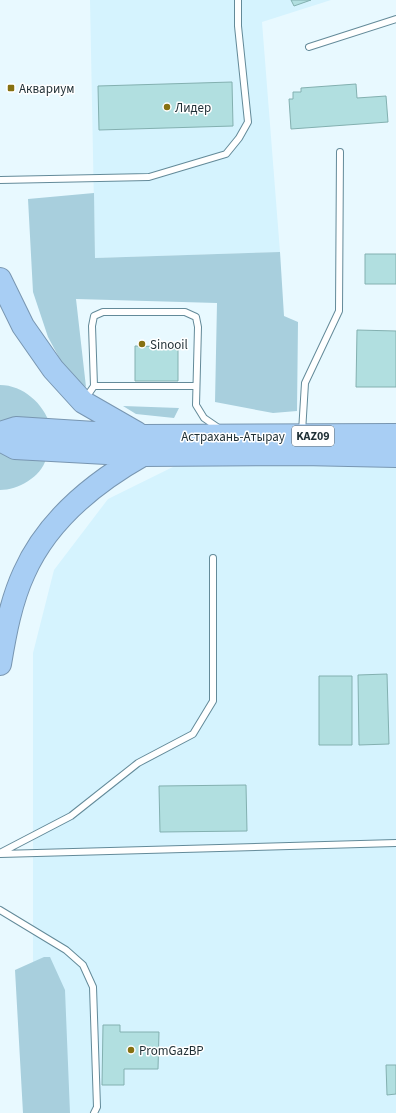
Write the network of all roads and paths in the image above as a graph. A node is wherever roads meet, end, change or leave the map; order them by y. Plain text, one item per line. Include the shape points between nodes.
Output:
1 (238, 0) edge
2 (396, 19) edge
3 (309, 47) dead end
4 (340, 152) dead end
5 (0, 180) edge
6 (0, 279) edge
7 (196, 386) junction
8 (88, 394) junction
9 (0, 432) edge
10 (396, 435) edge
11 (230, 436) junction
12 (302, 436) junction
13 (0, 440) edge
14 (142, 445) junction
15 (396, 456) edge
16 (213, 558) dead end
17 (0, 664) edge
18 (396, 843) edge
19 (0, 853) edge
20 (0, 910) edge
21 (94, 1113) edge

1 - 5 lane via 238,26 248,122 226,154 149,177
2 - 3 lane
4 - 12 lane via 339,311 306,383
6 - 8 highway via 24,326 53,369
7 - 8 lane
7 - 8 lane via 196,316 185,312 103,312 94,316 92,326
7 - 11 lane via 196,405 204,418
8 - 14 highway
9 - 14 highway, KAZ09 via 16,428
10 - 12 highway, Астрахань-Атырау / KAZ09
11 - 12 highway, Астрахань-Атырау / KAZ09
11 - 14 highway, Астрахань-Атырау / KAZ09
13 - 14 highway, KAZ09 via 15,448
14 - 15 highway, Астрахань-Атырау / KAZ09 via 302,454
14 - 17 highway via 121,467 64,515 40,544 24,573 6,633
16 - 19 lane via 213,701 193,734 138,763 71,816
18 - 19 lane
20 - 21 lane via 66,950 83,965 92,987 97,1107

